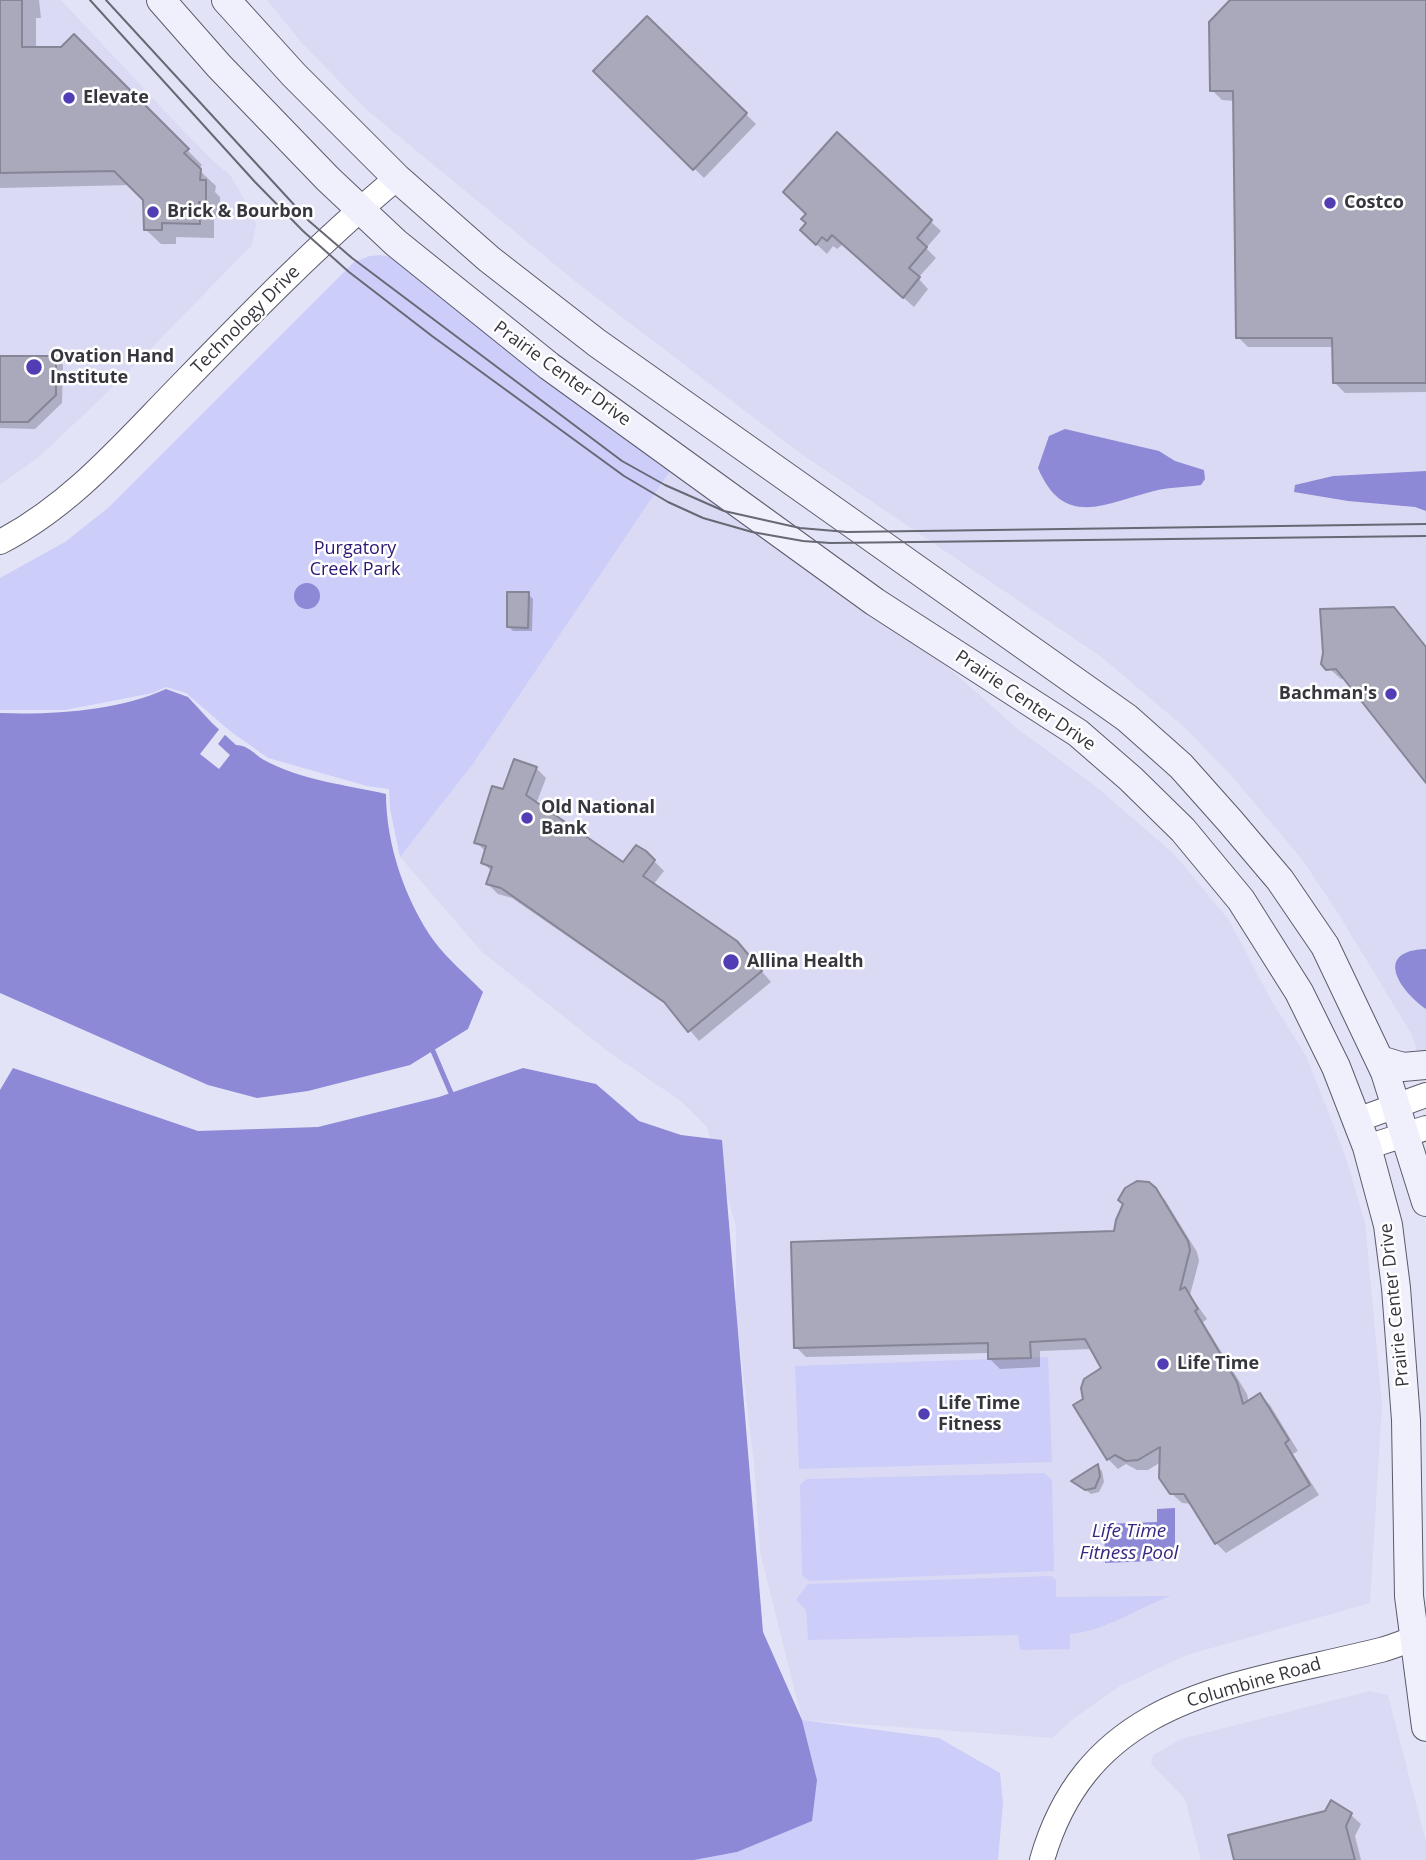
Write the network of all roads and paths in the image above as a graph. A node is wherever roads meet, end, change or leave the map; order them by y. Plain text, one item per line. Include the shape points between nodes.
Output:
1 (161, 0) edge
2 (226, 0) edge
3 (397, 178) junction
4 (360, 209) junction
5 (0, 542) edge
6 (1380, 1060) junction
7 (1426, 1065) edge
8 (1426, 1095) edge
9 (1397, 1105) junction
10 (1357, 1120) junction
11 (1416, 1131) edge
12 (1367, 1147) junction
13 (1426, 1202) edge
14 (1420, 1636) edge
15 (1426, 1727) edge
16 (1042, 1860) edge

1 - 4 main road, Prairie Center Drive via 219,66
2 - 3 main road
3 - 4 street, Technology Drive
3 - 6 main road via 489,259 597,343 1116,710 1181,766 1280,880 1325,946
4 - 5 street, Technology Drive via 79,488 34,523
4 - 10 main road, Prairie Center Drive via 549,366 875,602 1078,733 1131,779 1183,830 1260,929 1311,1015
6 - 7 main road via 1403,1067
6 - 9 main road
8 - 9 street
9 - 10 street
9 - 11 main road
10 - 12 main road, Prairie Center Drive
11 - 12 street
11 - 13 main road
12 - 14 main road, Prairie Center Drive via 1388,1225 1398,1301 1406,1420 1409,1596
14 - 15 main road, Prairie Center Drive via 1418,1679
14 - 16 street, Columbine Road via 1385,1649 1220,1689 1144,1721 1118,1738 1077,1783

